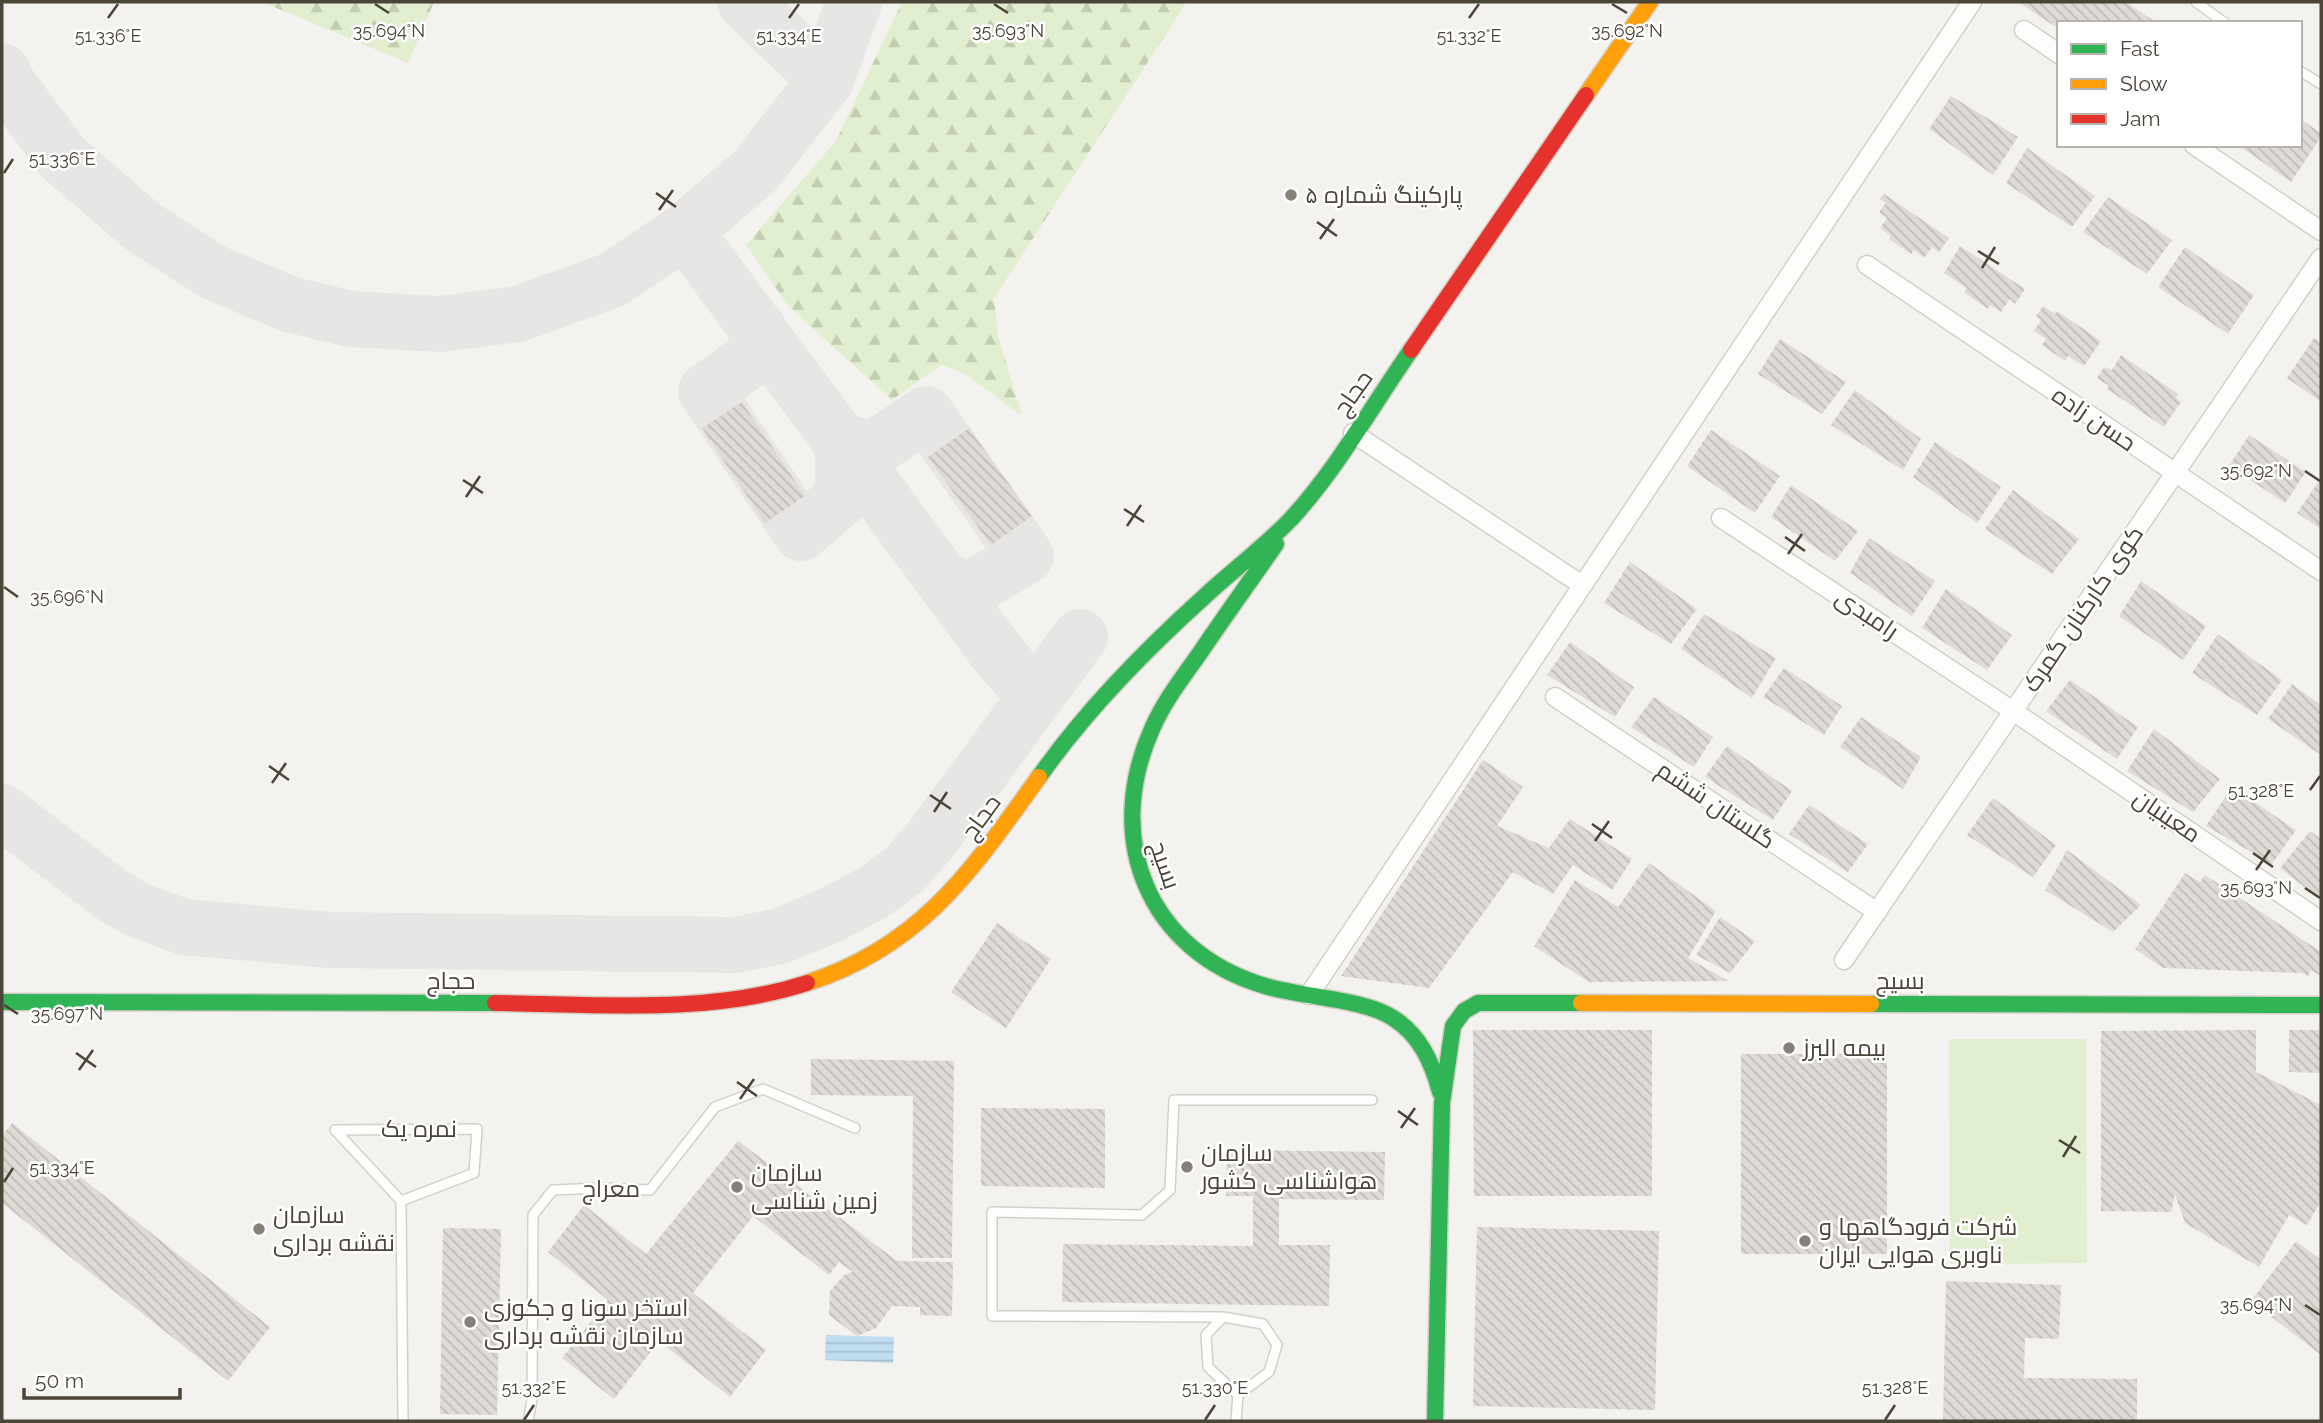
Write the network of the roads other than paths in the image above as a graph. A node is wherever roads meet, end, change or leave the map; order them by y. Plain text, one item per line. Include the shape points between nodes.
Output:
1 (1650, 2) edge
2 (1972, 2) edge
3 (2196, 2) edge
4 (2222, 21) edge
5 (2024, 30) dead end
6 (2057, 53) edge
7 (2302, 72) edge
8 (2320, 81) edge
9 (2197, 147) edge
10 (2321, 231) edge
11 (2321, 258) edge
12 (1867, 265) dead end
13 (1353, 433) junction
14 (2175, 473) junction
15 (1297, 512) junction
16 (1721, 517) dead end
17 (2321, 571) edge
18 (1582, 585) junction
19 (1555, 697) dead end
20 (2013, 711) junction
21 (1877, 912) junction
22 (2321, 920) edge
23 (1844, 960) dead end
24 (1309, 995) junction
25 (2, 1002) edge
26 (2321, 1005) edge
27 (1372, 1100) dead end
28 (1442, 1103) junction
29 (855, 1128) dead end
30 (401, 1201) junction
31 (1223, 1317) junction
32 (1238, 1395) junction
33 (403, 1421) edge
34 (528, 1421) edge
35 (1236, 1421) edge
36 (1435, 1421) edge

1 - 13 main road, حجاج
2 - 18 street
3 - 4 lane
5 - 6 street
7 - 8 lane
9 - 10 street
11 - 14 street, کوی کارکنان گمرک
12 - 14 street, حسن زاده
13 - 15 main road, حجاج
13 - 18 street
14 - 17 street, حسن زاده
14 - 20 street, کوی کارکنان گمرک
15 - 24 main road, بسیج via 1152,728 1139,762 1130,824 1132,854 1142,884 1160,915 1182,939 1256,984
15 - 25 main road, حجاج via 1171,626 1091,709 1054,753 985,852 922,922 850,968 749,1000 707,1004
16 - 20 street, رامبدی
18 - 24 street
19 - 21 street, گلستان ششم
20 - 21 street, کوی کارکنان گمرک
20 - 22 street, معینیان
21 - 23 street, کوی کارکنان گمرک
24 - 28 main road, بسیج via 1397,1019 1434,1066
26 - 28 main road, بسیج via 1478,1003 1464,1011 1453,1026
27 - 31 lane via 1174,1100 1170,1190 1142,1215 992,1212 992,1316
28 - 36 main road
29 - 34 lane, معراج via 763,1089 715,1107 650,1191 553,1190 533,1215
30 - 30 lane, نمره یک via 474,1173 477,1129 335,1130
30 - 33 lane
31 - 32 lane via 1206,1335 1208,1367
31 - 32 lane via 1263,1324 1276,1345 1269,1372
32 - 35 lane

